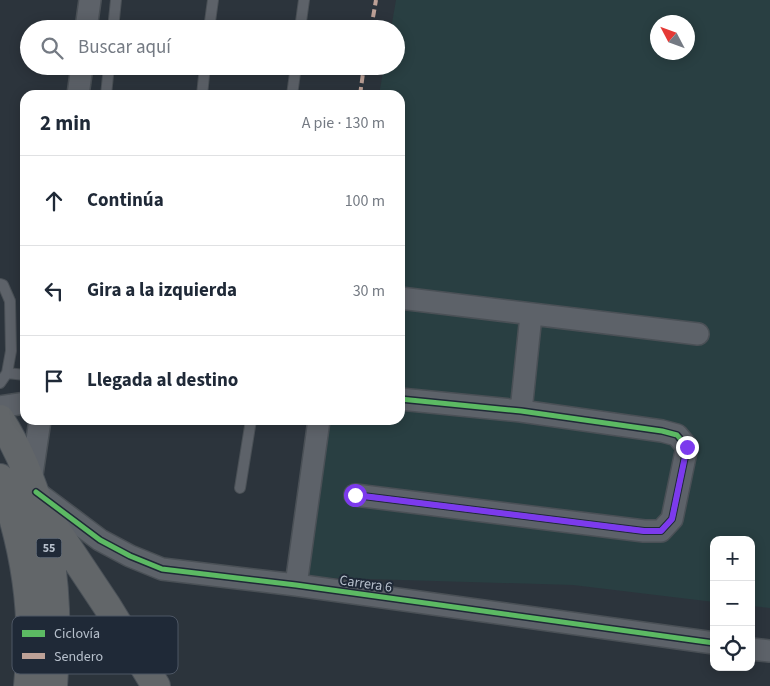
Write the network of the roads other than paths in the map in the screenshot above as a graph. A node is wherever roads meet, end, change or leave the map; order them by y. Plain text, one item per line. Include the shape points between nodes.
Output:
1 (90, 0) edge
2 (116, 0) edge
3 (213, 0) edge
4 (304, 0) edge
5 (87, 20) edge
6 (114, 20) edge
7 (211, 20) edge
8 (301, 20) edge
9 (81, 75) edge
10 (108, 75) edge
11 (204, 75) edge
12 (295, 75) edge
13 (79, 90) edge
14 (107, 90) edge
15 (203, 90) edge
16 (293, 90) edge
17 (0, 284) edge
18 (405, 299) edge
19 (531, 315) junction
20 (698, 334) dead end
21 (7, 373) junction
22 (20, 374) edge
23 (0, 383) edge
24 (405, 399) edge
25 (20, 404) edge
26 (0, 407) edge
27 (521, 411) junction
28 (0, 419) edge
29 (40, 425) edge
30 (250, 425) edge
31 (318, 425) edge
32 (0, 478) edge
33 (240, 488) dead end
34 (36, 493) junction
35 (355, 495) dead end
36 (296, 585) junction
37 (29, 616) edge
38 (55, 616) edge
39 (113, 616) edge
40 (710, 642) edge
41 (755, 649) edge
42 (770, 651) edge
43 (149, 674) edge
44 (156, 686) edge

1 - 5 street
2 - 6 lane
3 - 7 lane
4 - 8 lane
9 - 13 street
10 - 14 lane
11 - 15 lane
12 - 16 lane
17 - 21 lane via 10,301 11,351
18 - 19 street
19 - 20 street
19 - 27 street
21 - 22 lane
21 - 23 lane
24 - 27 street
25 - 26 street
27 - 35 street via 677,435 687,447 672,519 661,531 644,531
28 - 34 highway, 55
29 - 34 street
30 - 33 lane
31 - 36 street
32 - 37 highway, 55 via 27,573
34 - 36 street, Carrera 6 via 100,540 162,569
34 - 38 highway, 55 via 50,551
34 - 39 highway
36 - 40 street, Carrera 6
41 - 42 street
43 - 44 highway

